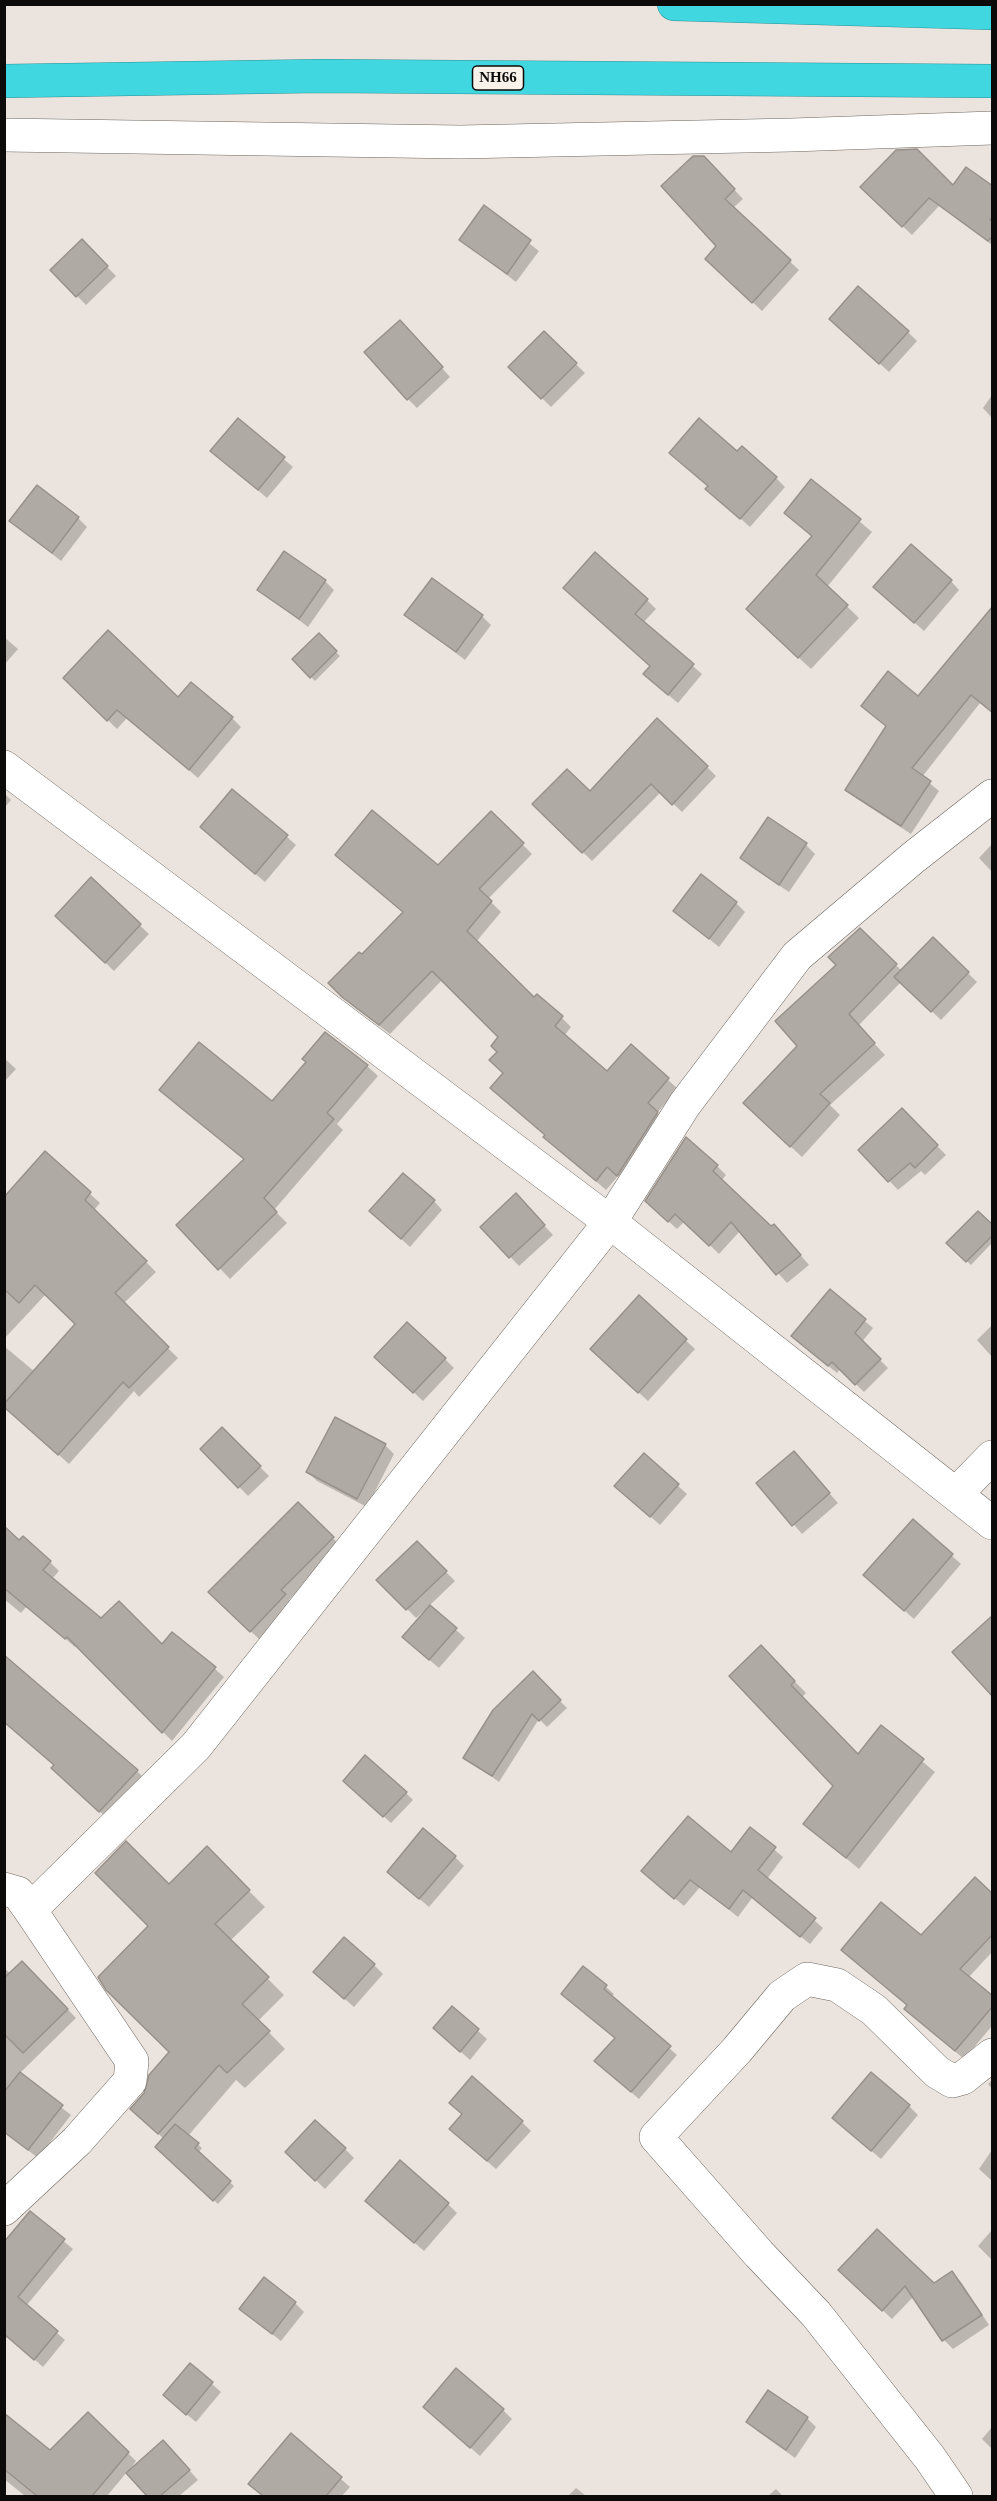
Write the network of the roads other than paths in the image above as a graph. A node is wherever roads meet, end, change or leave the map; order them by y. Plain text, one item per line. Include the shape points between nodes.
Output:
1 (674, 4) edge
2 (993, 13) edge
3 (4, 81) edge
4 (993, 81) edge
5 (993, 128) edge
6 (4, 135) edge
7 (4, 767) edge
8 (993, 796) edge
9 (610, 1222) junction
10 (993, 1457) edge
11 (956, 1494) junction
12 (993, 1523) edge
13 (4, 1889) edge
14 (30, 1910) junction
15 (993, 2055) edge
16 (4, 2209) edge
17 (956, 2496) edge

1 - 2 highway
3 - 4 highway, NH66 via 321,76
5 - 6 street via 460,142
7 - 9 street
8 - 9 street via 914,857 797,957 685,1104
9 - 11 street
9 - 14 street via 196,1746
10 - 11 street
11 - 12 street
13 - 14 street via 18,1893
14 - 16 street via 132,2061 130,2081 77,2141
15 - 17 street via 963,2079 952,2081 937,2073 874,2010 837,1985 807,1979 782,1996 656,2137 816,2314

